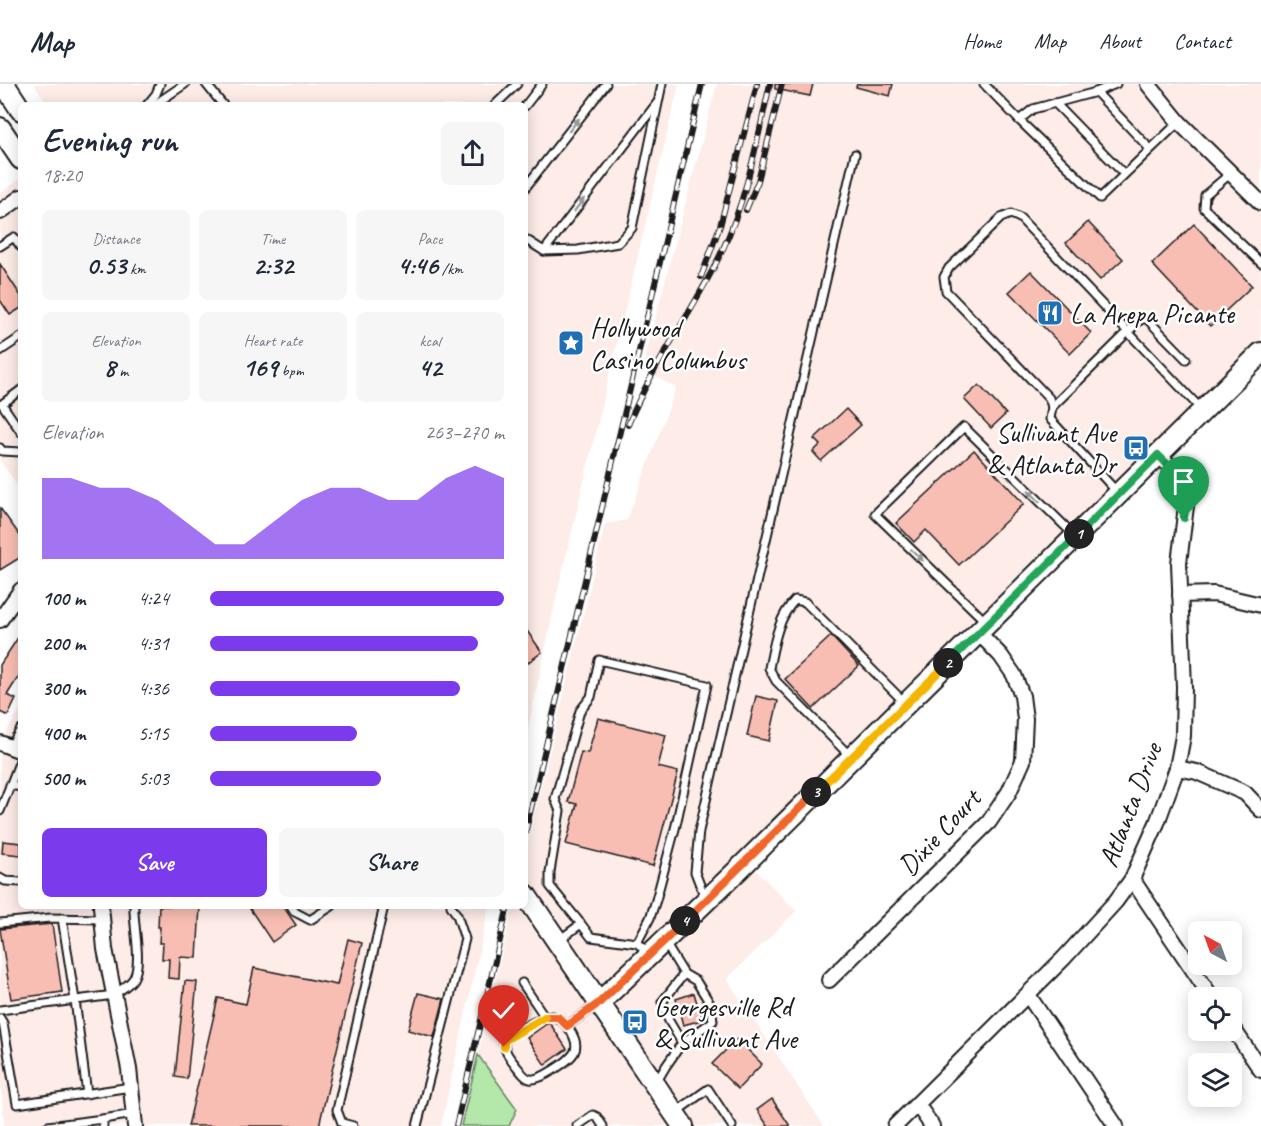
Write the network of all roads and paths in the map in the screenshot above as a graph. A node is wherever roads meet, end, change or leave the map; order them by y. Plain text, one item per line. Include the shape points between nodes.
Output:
1 (4, 84) edge
2 (160, 84) edge
3 (185, 84) edge
4 (206, 84) edge
5 (517, 84) edge
6 (542, 84) edge
7 (606, 84) edge
8 (662, 84) edge
9 (984, 84) edge
10 (1116, 84) edge
11 (1148, 84) edge
12 (1096, 92) junction
13 (658, 101) junction
14 (149, 102) edge
15 (158, 102) edge
16 (221, 102) edge
17 (499, 102) edge
18 (528, 102) edge
19 (1055, 103) junction
20 (18, 105) edge
21 (1019, 120) junction
22 (1179, 122) junction
23 (0, 128) edge
24 (1150, 149) junction
25 (855, 154) dead end
26 (18, 155) edge
27 (1231, 173) junction
28 (1124, 174) junction
29 (528, 184) edge
30 (18, 199) edge
31 (1261, 203) edge
32 (0, 212) edge
33 (528, 241) edge
34 (18, 243) edge
35 (0, 246) edge
36 (543, 251) junction
37 (1261, 263) edge
38 (1129, 333) junction
39 (18, 339) edge
40 (0, 351) edge
41 (1261, 353) edge
42 (1186, 359) dead end
43 (18, 392) edge
44 (1, 404) edge
45 (1052, 407) junction
46 (1203, 411) junction
47 (18, 428) edge
48 (0, 448) edge
49 (18, 452) edge
50 (1158, 455) junction
51 (1119, 494) junction
52 (1076, 537) junction
53 (18, 594) edge
54 (1180, 595) junction
55 (1261, 604) edge
56 (0, 620) edge
57 (983, 628) junction
58 (906, 704) junction
59 (18, 734) edge
60 (10, 747) edge
61 (851, 757) junction
62 (18, 765) edge
63 (1177, 768) junction
64 (10, 785) junction
65 (18, 786) edge
66 (1261, 810) edge
67 (0, 811) edge
68 (0, 878) edge
69 (1132, 879) junction
70 (18, 882) edge
71 (528, 898) edge
72 (706, 901) junction
73 (134, 909) edge
74 (294, 909) edge
75 (327, 909) edge
76 (383, 909) edge
77 (453, 909) edge
78 (102, 913) edge
79 (62, 918) junction
80 (0, 923) edge
81 (581, 924) junction
82 (557, 941) junction
83 (651, 946) junction
84 (684, 974) junction
85 (829, 980) dead end
86 (522, 983) dead end
87 (1205, 987) edge
88 (114, 995) junction
89 (1028, 995) junction
90 (75, 1000) junction
91 (599, 1003) junction
92 (0, 1010) edge
93 (545, 1017) junction
94 (0, 1018) edge
95 (567, 1026) junction
96 (1241, 1041) edge
97 (682, 1043) junction
98 (1261, 1070) edge
99 (655, 1085) junction
100 (131, 1087) junction
101 (87, 1094) junction
102 (917, 1104) junction
103 (134, 1120) edge
104 (678, 1120) edge
105 (103, 1122) edge
106 (48, 1126) edge
107 (353, 1126) edge
108 (417, 1126) edge
109 (578, 1126) edge
110 (603, 1126) edge
111 (732, 1126) edge
112 (895, 1126) edge
113 (932, 1126) edge
114 (1116, 1126) edge

1 - 20 main road
2 - 14 lane
3 - 15 lane
4 - 16 lane
5 - 17 lane
6 - 18 lane
29 -> 7 lane
8 - 13 lane
9 - 21 lane
10 - 12 lane
11 - 22 street
12 - 19 lane
12 - 24 lane
36 -> 13 lane
13 - 36 lane via 632,228 618,243
19 - 21 lane via 1033,109
19 - 28 lane
21 - 28 lane via 1100,198
22 - 24 lane
22 - 27 street
23 - 26 main road
24 - 28 lane
25 - 72 lane via 699,831 695,872
27 - 31 street
27 - 37 lane via 1205,195 1204,208
30 - 32 street
33 - 36 lane
34 - 35 lane via 14,237
38 - 42 lane via 1142,319 1147,319
38 - 45 lane
38 - 45 lane via 1020,218 1011,214 1000,218 949,268 944,277 946,291 1049,398
38 - 46 lane
39 - 40 lane
41 - 46 main road
43 - 44 lane
44 - 47 lane
45 - 51 lane via 1050,419
46 - 50 main road
48 - 49 lane
50 - 51 main road
50 - 54 street, Atlanta Drive via 1182,479 1185,488
51 - 52 main road
52 - 57 main road
52 -> 57 lane via 964,427 875,514
53 - 56 street
54 - 55 street via 1214,594
54 - 63 street, Atlanta Drive via 1184,687 1183,736
57 - 58 main road
57 - 85 street, Dixie Court via 1014,675 1022,696 1023,761 989,822
58 - 61 main road
58 - 61 lane via 805,602 795,600 787,608 776,635 769,668 776,681
59 - 60 lane
61 - 72 main road
62 - 64 lane
63 - 66 street via 1197,772 1245,793
63 - 69 street, Atlanta Drive
64 - 65 lane
64 - 67 lane
68 - 70 lane
69 - 87 street
69 - 89 street, Atlanta Drive
71 - 82 main road
72 - 83 main road
73 - 88 lane via 137,965 133,979
74 - 75 lane via 310,920
76 - 107 lane via 337,1110 342,1123
77 - 108 lane via 465,939
78 - 79 lane
78 - 88 street
79 - 80 lane
79 - 90 lane
81 - 82 lane
81 - 83 lane via 591,937
81 - 83 lane via 550,886 550,872 560,811 555,799 580,711 591,697 599,660 707,685 676,825 650,918
82 - 91 main road
83 - 84 lane
83 - 91 main road
84 - 97 lane via 662,1002
84 - 97 lane via 696,981 711,1005 713,1021
86 - 93 lane
88 - 90 lane
88 - 100 street
89 - 102 street, Atlanta Drive
89 - 114 street
90 - 92 lane
90 - 101 lane
91 - 95 lane
91 - 99 main road
93 - 95 lane via 558,1017
93 - 95 lane via 504,1042 507,1053 528,1079 542,1077 574,1053 576,1046
94 - 101 lane via 17,1104
96 - 98 street
97 - 99 lane
99 - 104 main road
100 - 101 lane
100 - 103 street
102 - 112 street, Atlanta Drive
102 - 113 street
103 - 105 lane
104 - 111 lane via 708,1089
105 - 106 lane
109 - 110 lane via 593,1115

